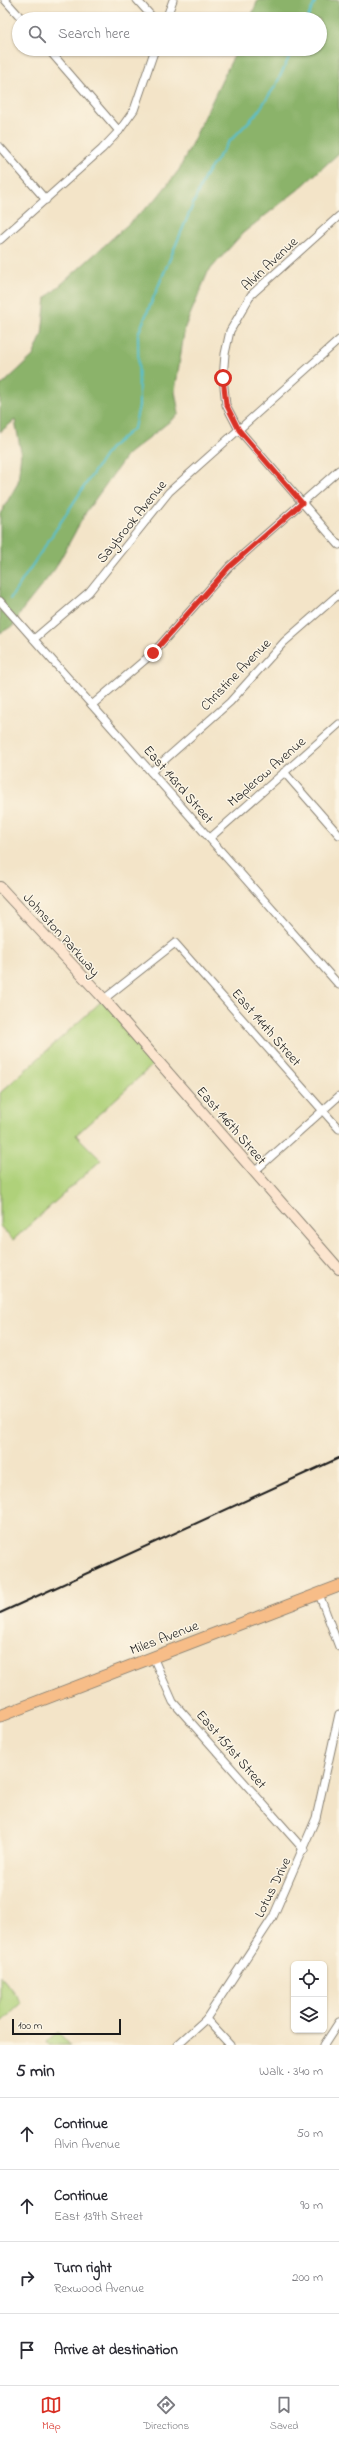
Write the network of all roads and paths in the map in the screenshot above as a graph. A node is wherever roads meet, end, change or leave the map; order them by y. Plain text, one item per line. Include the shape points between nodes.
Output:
1 (5, 0) edge
2 (137, 0) edge
3 (173, 0) edge
4 (16, 12) edge
5 (148, 12) edge
6 (169, 12) edge
7 (54, 56) edge
8 (153, 56) edge
9 (119, 131) junction
10 (0, 147) edge
11 (46, 200) junction
12 (339, 216) edge
13 (0, 240) edge
14 (339, 340) edge
15 (239, 430) junction
16 (339, 470) edge
17 (302, 503) junction
18 (339, 545) edge
19 (339, 594) edge
20 (0, 601) edge
21 (34, 639) junction
22 (92, 705) junction
23 (339, 724) edge
24 (151, 772) junction
25 (284, 772) junction
26 (339, 835) edge
27 (210, 838) junction
28 (0, 887) edge
29 (339, 986) edge
30 (104, 999) junction
31 (339, 1096) edge
32 (323, 1110) junction
33 (339, 1129) edge
34 (254, 1172) junction
35 (339, 1269) edge
36 (339, 1586) edge
37 (319, 1594) junction
38 (339, 1647) edge
39 (153, 1657) junction
40 (339, 1714) edge
41 (0, 1716) edge
42 (304, 1850) junction
43 (206, 2019) junction
44 (339, 2022) edge
45 (177, 2045) edge
46 (230, 2045) edge
47 (324, 2045) edge

1 - 4 street
2 - 5 street
3 - 6 street
7 - 9 street
8 - 9 street via 134,110
9 - 11 street
10 - 11 street
11 - 13 street
12 - 15 street, Alvin Avenue via 251,295 230,331 223,378 226,404
14 - 15 street, Saybrook Avenue
15 - 17 street, Alvin Avenue
15 - 21 street, Saybrook Avenue via 170,492 89,592
16 - 17 street
17 - 18 street, Alvin Avenue
17 - 22 street via 229,567 153,653
19 - 24 street, Christine Avenue via 284,642 230,702
20 - 21 street, East 143rd Street
21 - 22 street, East 143rd Street
22 - 24 street, East 143rd Street
23 - 25 street, Maplerow Avenue
24 - 27 street, East 143rd Street
25 - 26 street
25 - 27 street, Maplerow Avenue
27 - 29 street, East 143rd Street
28 - 30 street, Johnston Parkway
30 - 32 street, East 144th Street via 175,942
30 - 34 street, East 146th Street
31 - 32 street
32 - 33 street, East 144th Street
32 - 34 street
34 - 35 street, East 146th Street
36 - 37 main road, Miles Avenue
37 - 38 street
37 - 39 main road, Miles Avenue
39 - 41 main road, Miles Avenue
39 - 42 street, East 151st Street via 173,1702
40 - 42 street, Lotus Drive via 316,1818
42 - 43 street, Lotus Drive via 273,1917
43 - 45 street, Lotus Drive
43 - 46 street
44 - 47 street

